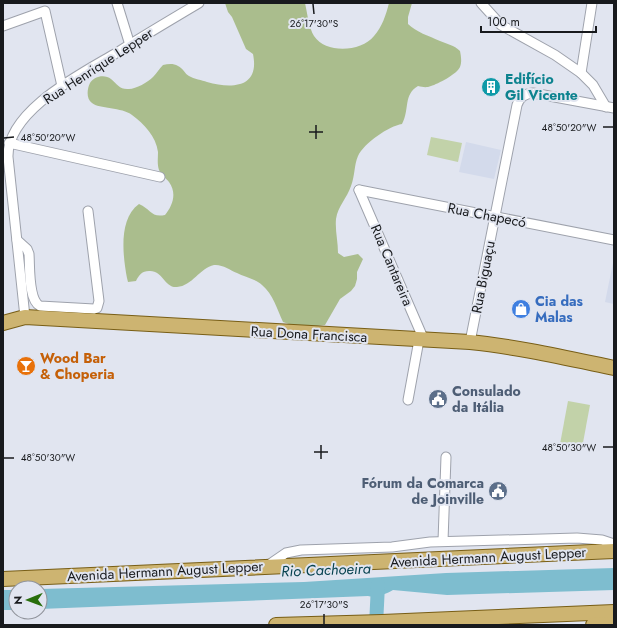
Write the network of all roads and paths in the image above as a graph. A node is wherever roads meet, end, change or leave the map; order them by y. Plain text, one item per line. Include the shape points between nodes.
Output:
1 (117, 3) edge
2 (199, 3) edge
3 (481, 3) edge
4 (592, 3) edge
5 (3, 26) edge
6 (130, 45) junction
7 (581, 73) junction
8 (62, 86) junction
9 (610, 108) edge
10 (9, 143) junction
11 (6, 157) edge
12 (160, 177) dead end
13 (360, 190) joint
14 (88, 211) dead end
15 (495, 216) junction
16 (17, 240) junction
17 (614, 240) edge
18 (25, 317) junction
19 (3, 323) edge
20 (421, 340) junction
21 (470, 342) junction
22 (614, 368) edge
23 (408, 400) dead end
24 (446, 457) dead end
25 (443, 541) junction
26 (614, 544) edge
27 (392, 547) junction
28 (614, 551) edge
29 (411, 560) junction
30 (265, 567) junction
31 (3, 578) edge
32 (614, 612) edge
33 (614, 624) edge
34 (276, 625) edge
35 (593, 625) edge

1 - 6 street
2 - 6 street, Rua Henrique Lepper
3 - 7 street via 501,25 555,55
4 - 7 street
5 - 8 street via 45,11
6 - 8 street, Rua Henrique Lepper
7 - 9 street
8 - 10 street, Rua Henrique Lepper via 26,117
9 - 15 street, Rua Biguaçu via 533,93 523,95 517,105
10 - 11 street
10 - 12 street
11 - 16 street
13 - 15 street, Rua Chapecó
13 - 20 street, Rua Cantareira
14 - 16 street via 99,301 97,308 37,304 32,294 29,254
15 - 17 street, Rua Chapecó
15 - 21 street, Rua Biguaçu
16 - 18 street
18 - 19 main road, Rua Dona Francisca
18 - 20 main road, Rua Dona Francisca
20 - 21 main road, Rua Dona Francisca
20 - 23 street
21 - 22 main road, Rua Dona Francisca
24 - 25 street
25 - 26 street via 577,538 602,540
25 - 27 street
27 - 29 street
27 - 30 street via 301,550 286,553
28 - 29 main road, Avenida Hermann August Lepper
29 - 30 main road, Avenida Hermann August Lepper
30 - 31 main road, Avenida Hermann August Lepper
32 - 34 main road
33 - 35 main road

